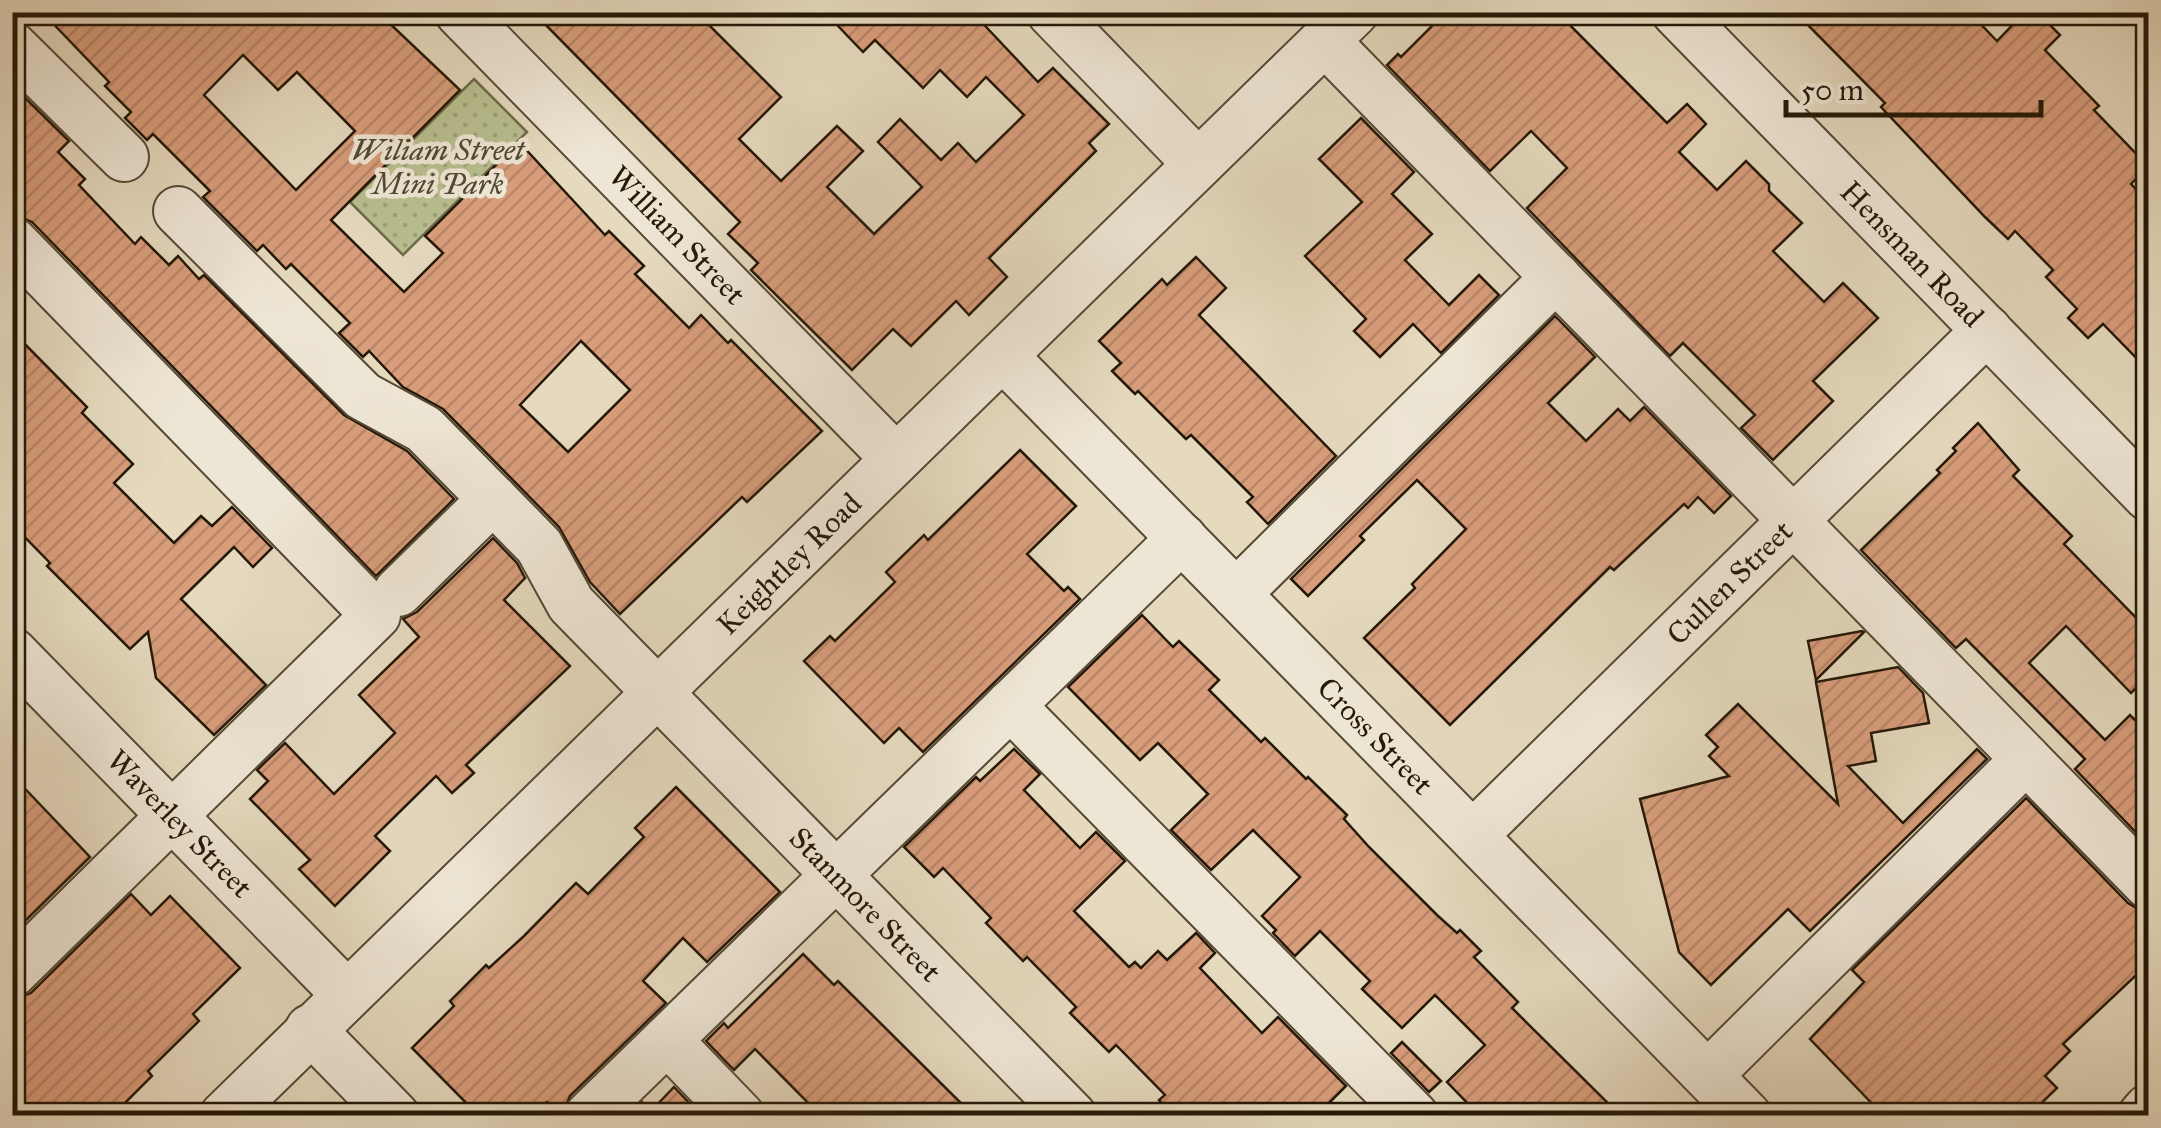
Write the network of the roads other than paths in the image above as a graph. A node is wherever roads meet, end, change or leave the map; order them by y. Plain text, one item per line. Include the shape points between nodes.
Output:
1 (459, 12) edge
2 (1051, 12) edge
3 (1676, 12) edge
4 (1339, 27) edge
5 (12, 46) edge
6 (124, 156) dead end
7 (1198, 164) junction
8 (178, 211) dead end
9 (12, 241) edge
10 (1556, 277) junction
11 (1988, 330) junction
12 (1003, 356) junction
13 (896, 459) junction
14 (2148, 496) edge
15 (493, 499) junction
16 (1794, 520) junction
17 (1182, 538) junction
18 (398, 592) dead end
19 (1236, 594) junction
20 (12, 652) edge
21 (659, 692) junction
22 (1010, 706) junction
23 (2026, 758) junction
24 (172, 816) junction
25 (1472, 835) junction
26 (836, 874) junction
27 (2148, 884) edge
28 (12, 973) edge
29 (346, 994) junction
30 (310, 1029) junction
31 (667, 1040) junction
32 (1708, 1075) junction
33 (2148, 1110) edge
34 (224, 1116) edge
35 (395, 1116) edge
36 (589, 1116) edge
37 (740, 1116) edge
38 (1072, 1116) edge
39 (1414, 1116) edge
40 (1748, 1116) edge
41 (2142, 1116) edge

1 - 13 street, William Street
2 - 7 street
3 - 11 street, Hensman Road
4 - 7 street, Keightley Road
4 - 10 street
5 - 6 street
7 - 12 street, Keightley Road
8 - 15 street, Stanmore Street via 363,396 424,429
9 - 24 street via 376,615
10 - 16 street
10 - 19 street
11 - 14 street, Hensman Road
11 - 16 street, Cullen Street
12 - 13 street, Keightley Road
12 - 17 street, Cross Street
13 - 21 street, Keightley Road
15 - 18 street
15 - 21 street, Stanmore Street via 539,546 572,604
16 - 23 street
16 - 25 street, Cullen Street
17 - 19 street, Cross Street
17 - 22 street
19 - 25 street, Cross Street
20 - 24 street, Waverley Street
21 - 26 street, Stanmore Street
21 - 29 street, Keightley Road
22 - 26 street
22 - 39 street
23 - 27 street
23 - 32 street
24 - 28 street
24 - 29 street, Waverley Street
25 - 32 street, Cross Street
26 - 31 street
26 - 38 street, Stanmore Street
29 - 30 street, Keightley Road
30 - 34 street, Keightley Road
30 - 35 street
31 - 36 street
31 - 37 street
32 - 40 street, Cross Street
33 - 41 street

